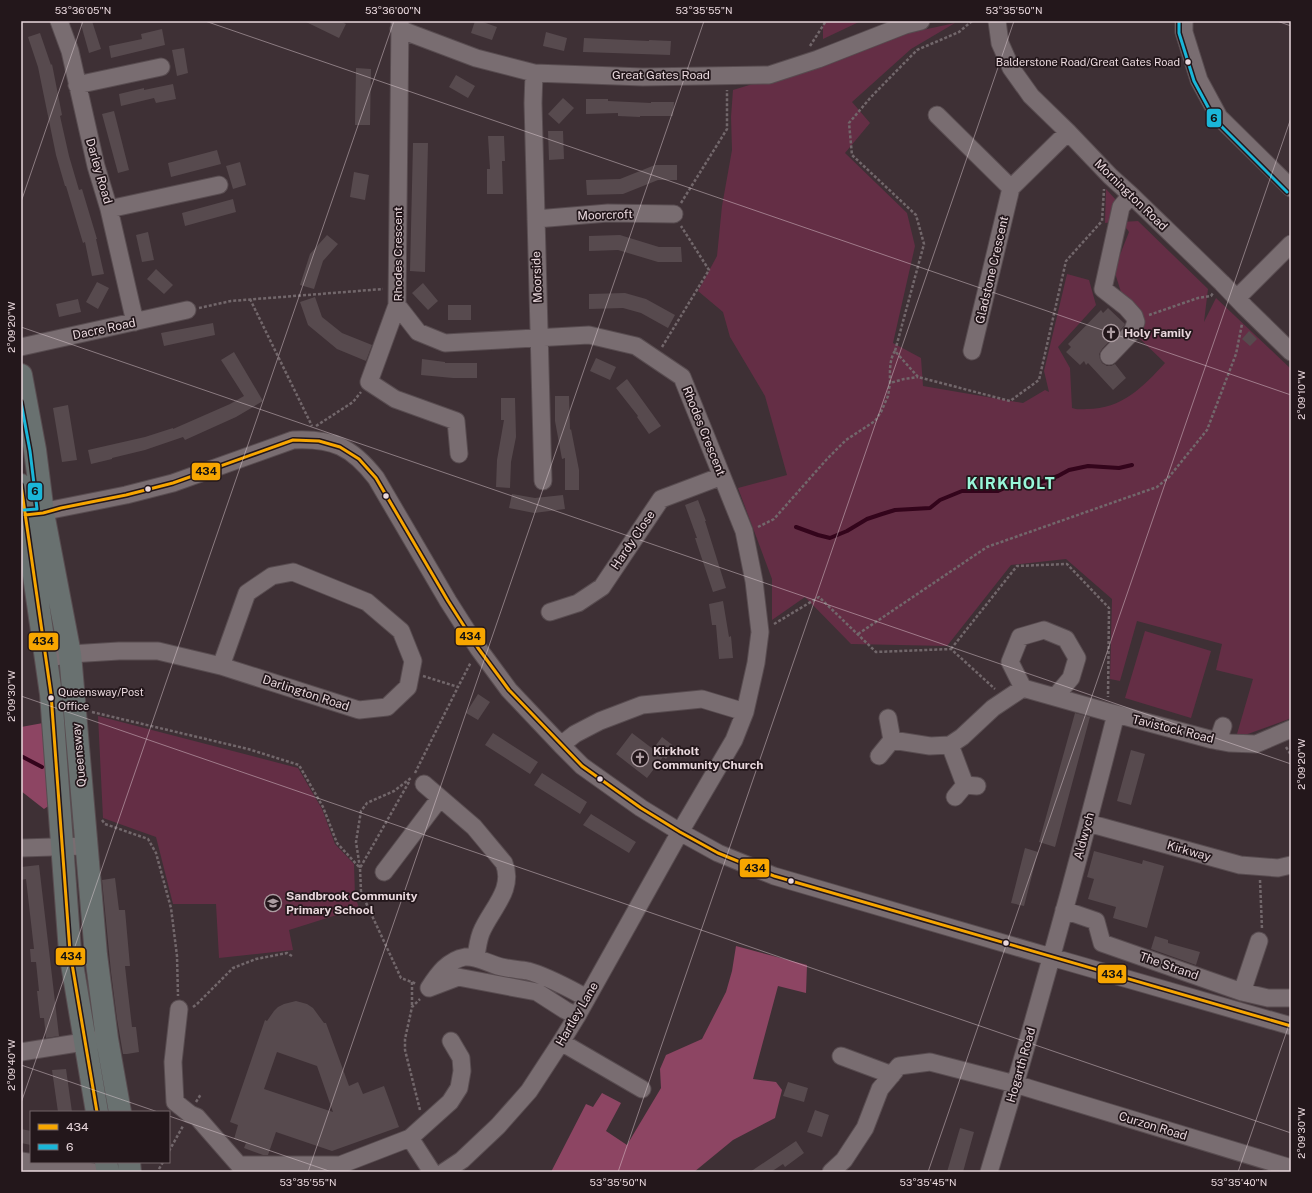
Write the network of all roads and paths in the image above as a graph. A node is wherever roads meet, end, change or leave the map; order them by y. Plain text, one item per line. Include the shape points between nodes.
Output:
1 (59, 21) edge
2 (826, 21) edge
3 (972, 21) edge
4 (997, 21) edge
5 (1184, 21) edge
6 (910, 22) edge
7 (400, 25) edge
8 (805, 63) junction
9 (161, 67) dead end
10 (534, 73) junction
11 (726, 75) junction
12 (77, 85) junction
13 (937, 115) dead end
14 (1068, 132) junction
15 (1110, 176) junction
16 (219, 185) dead end
17 (1011, 188) junction
18 (1291, 188) edge
19 (1131, 195) junction
20 (110, 209) junction
21 (674, 214) junction
22 (536, 219) junction
23 (1291, 244) edge
24 (1222, 283) junction
25 (397, 296) junction
26 (250, 299) junction
27 (1241, 303) junction
28 (187, 310) joint
29 (1134, 316) junction
30 (135, 322) junction
31 (539, 338) junction
32 (21, 347) edge
33 (896, 351) junction
34 (972, 351) dead end
35 (1291, 352) edge
36 (1109, 356) dead end
37 (655, 358) junction
38 (21, 375) edge
39 (918, 377) junction
40 (368, 382) junction
41 (890, 383) junction
42 (28, 453) edge
43 (459, 454) dead end
44 (722, 476) junction
45 (543, 482) dead end
46 (21, 485) edge
47 (30, 514) edge
48 (744, 531) junction
49 (550, 612) dead end
50 (760, 632) junction
51 (858, 634) junction
52 (478, 648) junction
53 (951, 649) junction
54 (70, 654) junction
55 (46, 659) junction
56 (221, 666) junction
57 (411, 672) junction
58 (458, 687) junction
59 (1023, 688) junction
60 (1055, 697) junction
61 (1005, 699) junction
62 (745, 712) junction
63 (1112, 713) junction
64 (888, 718) dead end
65 (93, 719) dead end
66 (1291, 729) edge
67 (892, 740) junction
68 (561, 745) junction
69 (950, 745) junction
70 (879, 756) dead end
71 (418, 780) junction
72 (966, 789) dead end
73 (440, 798) junction
74 (101, 818) dead end
75 (1088, 823) junction
76 (680, 832) junction
77 (62, 846) junction
78 (86, 846) junction
79 (21, 848) edge
80 (1291, 865) edge
81 (1259, 867) junction
82 (360, 868) junction
83 (384, 872) dead end
84 (1064, 910) junction
85 (1259, 941) joint
86 (292, 956) dead end
87 (476, 957) junction
88 (1051, 957) junction
89 (412, 982) junction
90 (429, 988) junction
91 (1242, 992) junction
92 (587, 998) junction
93 (1291, 998) edge
94 (412, 1007) junction
95 (179, 1009) junction
96 (577, 1016) junction
97 (1291, 1026) edge
98 (107, 1038) junction
99 (451, 1041) dead end
100 (85, 1042) junction
101 (561, 1042) junction
102 (21, 1052) edge
103 (841, 1056) dead end
104 (892, 1075) junction
105 (1015, 1084) junction
106 (642, 1089) dead end
107 (98, 1111) edge
108 (120, 1111) edge
109 (420, 1113) dead end
110 (410, 1138) junction
111 (34, 1163) edge
112 (162, 1163) edge
113 (1262, 1166) edge
114 (239, 1168) edge
115 (1291, 1168) edge
116 (159, 1169) dead end
117 (341, 1169) edge
118 (92, 1172) edge
119 (432, 1172) edge
120 (444, 1172) edge
121 (831, 1172) edge
122 (989, 1172) edge

1 - 12 street, Darley Road
2 - 8 path via 805,55
3 - 33 path via 959,32 917,50 849,123 852,156 916,215 924,244
4 - 14 street, Mornington Road via 1000,43 1011,68 1031,96
5 - 18 street via 1184,32 1199,80 1219,117
6 - 8 street, Great Gates Road
7 - 10 street, Great Gates Road via 476,58
7 - 25 street, Rhodes Crescent
8 - 11 street, Great Gates Road via 769,75
9 - 12 street
10 - 11 street, Great Gates Road via 643,77
10 - 22 street, Moorside
11 - 21 path via 727,129
12 - 20 street, Darley Road via 96,166
13 - 17 street
14 - 15 street, Mornington Road
14 - 17 street
15 - 19 street, Mornington Road
15 - 39 path via 1104,188 1102,221 1066,261 1039,380 1010,401
16 - 20 street
17 - 34 street, Gladstone Crescent
19 - 24 street, Mornington Road
19 - 29 street via 1121,207 1103,289
20 - 30 street, Darley Road
21 - 22 street, Moorcroft via 608,213
21 - 37 path via 709,270
22 - 31 street, Moorside
23 - 27 street
24 - 27 street, Mornington Road
24 - 29 path via 1211,296 1145,316
25 - 26 path
25 - 31 street, Rhodes Crescent via 418,332 445,343
25 - 40 street
26 - 28 path via 231,300
26 - 40 path via 313,429 353,402
27 - 35 street, Mornington Road
27 - 51 path via 1236,354 1207,430 1169,477 1157,487 987,547
28 - 30 street, Dacre Road
29 - 36 street via 1136,322 1132,332
30 - 32 street, Dacre Road
31 - 37 street, Rhodes Crescent via 589,335 636,346
31 - 45 street, Moorside
33 - 39 path
33 - 41 path via 892,355
37 - 44 street, Rhodes Crescent via 682,377
38 - 42 highway, Queensway
39 - 41 path
40 - 43 street via 395,399 456,421
41 - 48 path via 888,396 875,422 846,440 774,519 760,527
42 - 47 highway, Queensway
44 - 48 street, Rhodes Crescent
44 - 49 street, Hardy Close via 661,499 602,587 578,603
46 - 47 highway, Queensway
47 - 52 street via 126,496 173,483 293,440 327,441 346,450 368,467
47 - 54 highway, Queensway
47 - 55 highway, Queensway
48 - 50 street, Rhodes Crescent via 754,581
50 - 51 path via 819,597
50 - 62 street, Rhodes Crescent
51 - 53 path via 876,652
52 - 58 path
52 - 68 street via 509,690
53 - 61 path
53 - 63 path via 1017,566 1067,564 1109,608
54 - 55 street, Darlington Road
54 - 56 street, Darlington Road via 158,651
54 - 78 highway, Queensway
55 - 77 highway, Queensway
56 - 57 street, Darlington Road via 359,710 387,707 408,687
56 - 57 street, Darlington Road via 247,594 272,576 293,572 367,602 390,621 401,631 413,661
57 - 58 path
58 - 71 path
59 - 60 street
59 - 60 street via 1010,662 1020,637 1044,630 1066,639 1077,658 1072,678
59 - 61 street
60 - 63 street, Tavistock Road
61 - 69 street
62 - 68 street via 702,699 642,705 600,721
62 - 76 street, Rhodes Crescent via 734,740
63 - 66 street, Tavistock Road via 1220,733 1229,743 1256,744
63 - 75 street, Aldwych
64 - 67 street
65 - 82 path via 92,711 248,749 300,765 324,807 337,843
67 - 69 street via 930,746
67 - 70 street
68 - 76 street via 582,766
69 - 72 street
71 - 73 street
71 - 82 path
71 - 82 path via 367,803 361,811 356,842
73 - 83 street
73 - 87 street via 474,827 507,870 506,888 481,933
74 - 95 path via 105,824 148,839 156,853 171,908 177,956
75 - 81 street, Kirkway via 1240,866
75 - 84 street, Aldwych
76 - 88 street via 718,853 774,876
76 - 92 street, Hartley Lane
77 - 78 street
77 - 79 street
77 - 100 highway, Queensway via 70,952
78 - 98 highway, Queensway
80 - 81 street, Kirkway via 1278,868
81 - 85 path via 1262,933
82 - 89 path via 361,892 401,978
84 - 88 street, Aldwych
84 - 91 street, The Strand via 1096,921 1102,943
85 - 91 street
86 - 95 path via 287,953 256,959 233,968 197,1004 188,1010
87 - 90 street via 465,957 446,966
87 - 92 street via 496,966 530,972
88 - 97 street
88 - 105 street, Hogarth Road
89 - 90 path
89 - 94 path
90 - 94 path
90 - 96 street via 458,977 537,992
91 - 93 street, The Strand via 1268,998
92 - 96 street, Hartley Lane
94 - 109 path via 405,1050
95 - 114 street via 174,1062 175,1102 197,1117
96 - 101 street, Hartley Lane
98 - 100 street
98 - 108 highway, Queensway
99 - 110 street via 461,1058 459,1088 450,1102
100 - 102 street
100 - 107 highway, Queensway
101 - 106 street
101 - 120 street, Hartley Lane via 529,1091 498,1126 462,1160
103 - 104 street
104 - 105 street, Curzon Road via 899,1066 930,1062
104 - 121 street, Curzon Road via 880,1089 865,1128 844,1160
105 - 113 street, Curzon Road
105 - 122 street, Hogarth Road
110 - 117 street
110 - 119 street
111 - 118 street
112 - 116 path
113 - 115 street, Curzon Road
114 - 117 street

